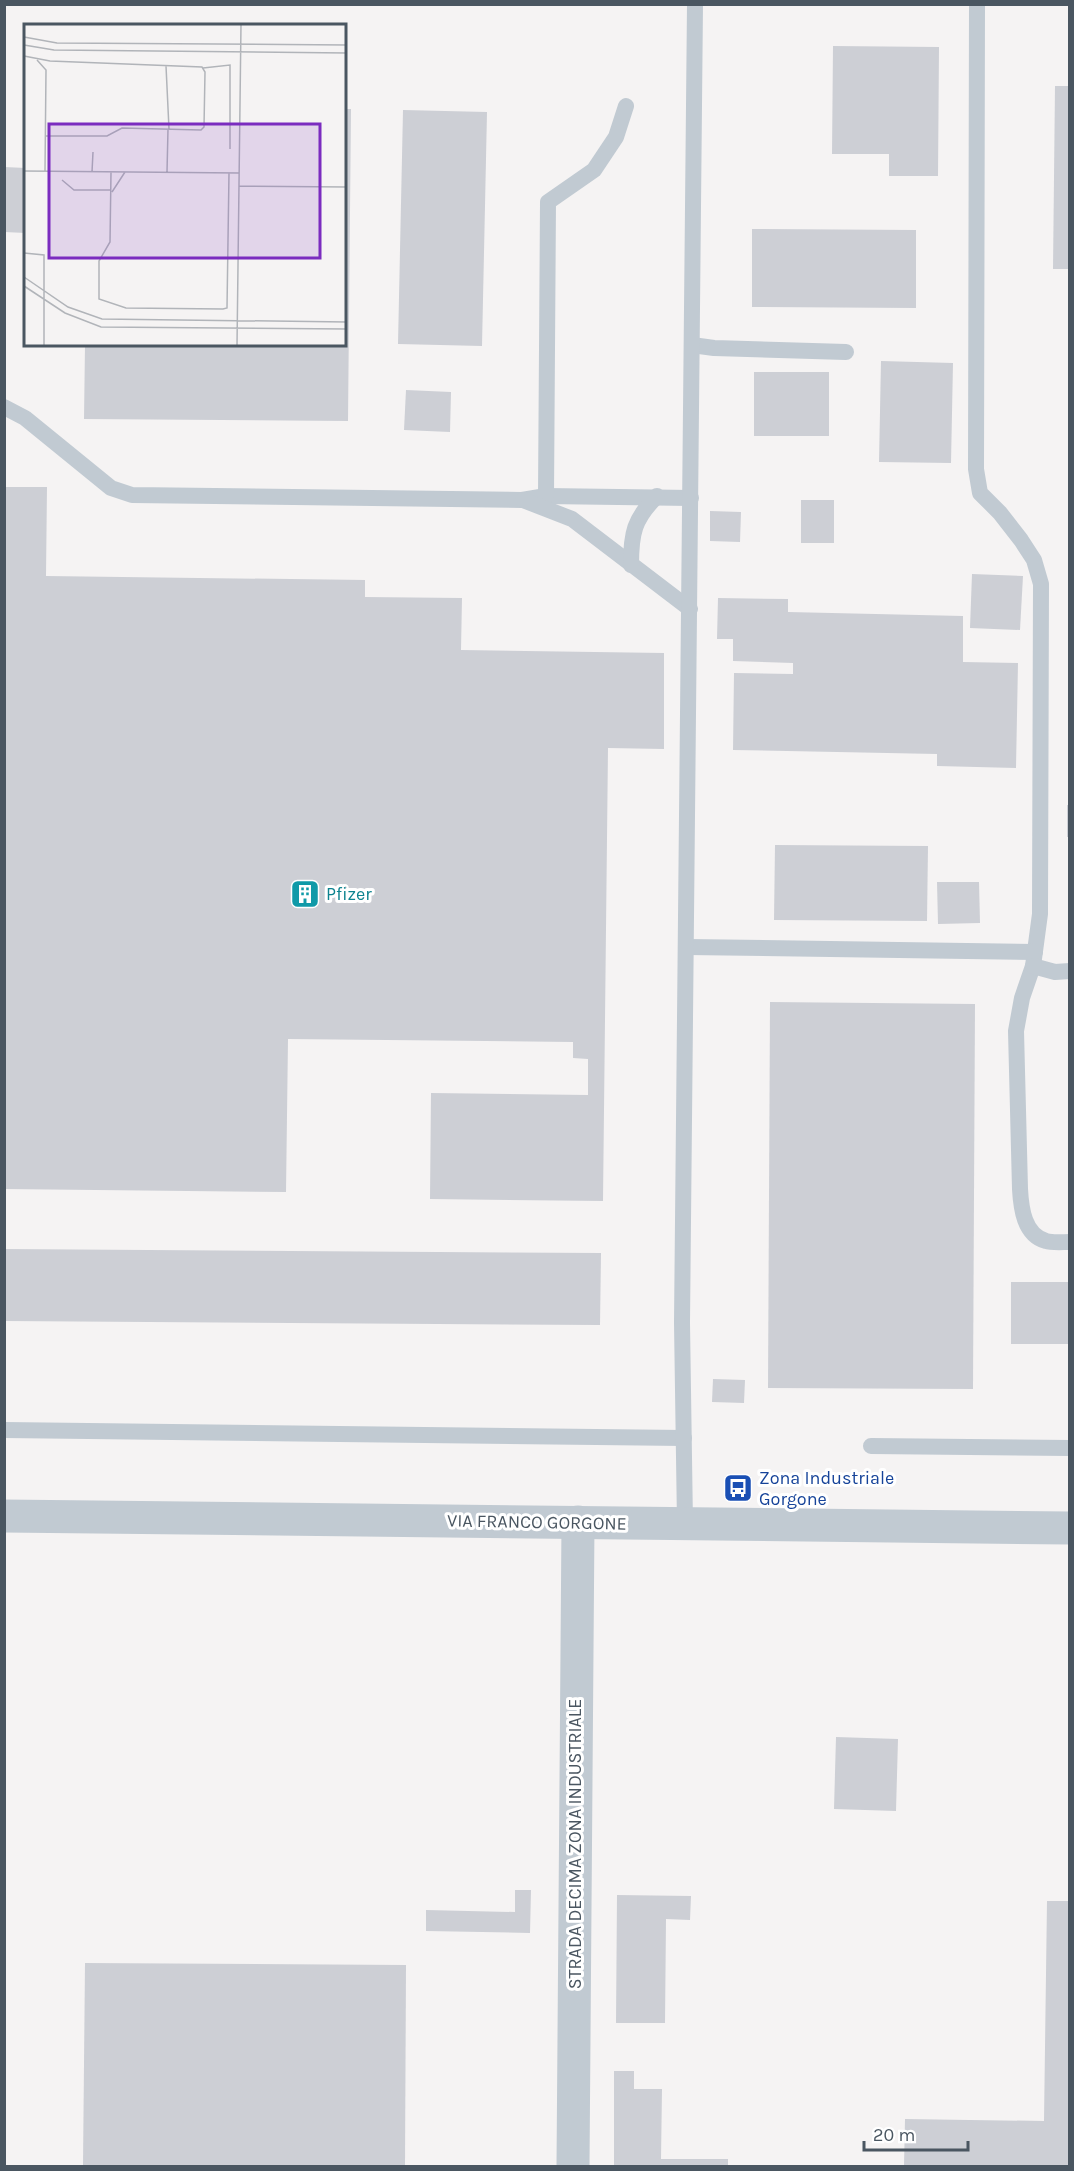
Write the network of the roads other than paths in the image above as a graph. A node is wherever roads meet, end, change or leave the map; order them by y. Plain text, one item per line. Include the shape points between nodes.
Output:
1 (695, 4) edge
2 (977, 4) edge
3 (626, 106) dead end
4 (692, 345) junction
5 (846, 352) dead end
6 (4, 407) edge
7 (546, 496) junction
8 (657, 496) junction
9 (691, 498) junction
10 (522, 500) junction
11 (631, 565) junction
12 (690, 609) junction
13 (687, 946) junction
14 (1034, 959) junction
15 (1070, 972) edge
16 (1070, 1242) edge
17 (4, 1430) edge
18 (684, 1438) junction
19 (870, 1446) dead end
20 (1070, 1448) edge
21 (4, 1516) edge
22 (578, 1522) junction
23 (685, 1524) junction
24 (1070, 1528) edge
25 (573, 2166) edge

1 - 4 lane
2 - 14 lane via 976,469 980,493 1021,540 1034,560 1041,584 1040,914
3 - 7 lane via 615,136 594,170 548,202
4 - 5 lane
4 - 9 lane
6 - 10 lane via 26,418 111,488 132,495
7 - 8 lane
7 - 10 lane
8 - 9 lane
8 - 11 lane via 642,511 633,532
9 - 12 lane
10 - 11 lane via 572,519
11 - 12 lane
12 - 13 lane
13 - 14 lane
13 - 18 lane
14 - 15 lane via 1055,972
14 - 16 lane via 1016,1031 1022,1215 1034,1233 1046,1241
17 - 18 lane
18 - 23 lane
19 - 20 lane
21 - 22 street, VIA FRANCO GORGONE
22 - 23 street, VIA FRANCO GORGONE
22 - 25 street, STRADA DECIMA ZONA INDUSTRIALE
23 - 24 street, VIA FRANCO GORGONE

